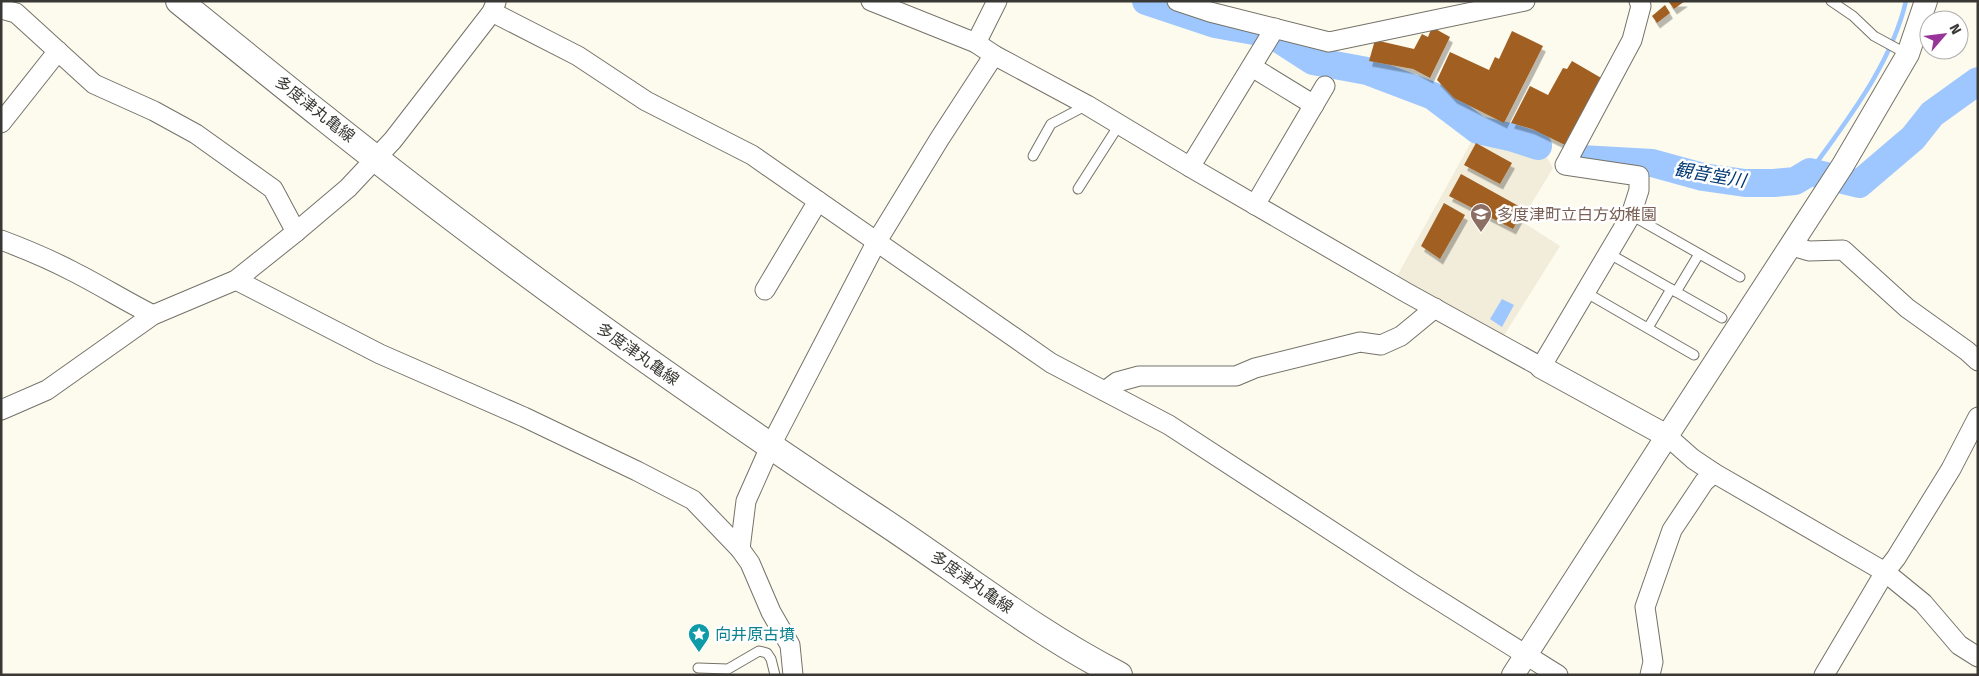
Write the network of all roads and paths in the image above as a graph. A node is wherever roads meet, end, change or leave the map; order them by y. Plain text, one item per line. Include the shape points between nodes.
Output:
1 (179, 1) edge
2 (871, 1) edge
3 (997, 1) edge
4 (1177, 1) edge
5 (1525, 1) edge
6 (1639, 1) edge
7 (1832, 1) edge
8 (1926, 1) edge
9 (1481, 6) edge
10 (494, 7) edge
11 (1, 9) edge
12 (1275, 28) junction
13 (976, 43) junction
14 (1902, 51) junction
15 (58, 52) junction
16 (994, 55) junction
17 (1252, 67) junction
18 (1325, 86) dead end
19 (1087, 105) junction
20 (1314, 105) junction
21 (1, 123) edge
22 (1119, 125) junction
23 (1033, 156) dead end
24 (377, 158) junction
25 (1190, 168) junction
26 (1078, 189) dead end
27 (818, 201) junction
28 (1255, 205) junction
29 (1631, 215) junction
30 (296, 232) junction
31 (1, 240) edge
32 (877, 241) junction
33 (1792, 246) junction
34 (1608, 253) junction
35 (1699, 254) junction
36 (1740, 277) dead end
37 (236, 280) junction
38 (765, 290) dead end
39 (1674, 291) junction
40 (1585, 292) junction
41 (1435, 308) junction
42 (153, 315) junction
43 (1722, 318) dead end
44 (1648, 328) junction
45 (1694, 355) dead end
46 (1978, 361) edge
47 (1541, 367) junction
48 (1104, 391) junction
49 (1, 410) edge
50 (1978, 417) edge
51 (1667, 436) junction
52 (770, 447) junction
53 (1714, 473) junction
54 (740, 549) junction
55 (1885, 572) junction
56 (1526, 656) junction
57 (1978, 656) edge
58 (698, 668) dead end
59 (775, 675) edge
60 (793, 675) edge
61 (1119, 675) edge
62 (1513, 675) edge
63 (1558, 675) edge
64 (1650, 675) edge
65 (1824, 675) edge

1 - 24 main road, 多度津丸亀線
2 - 13 street
3 - 13 street
4 - 12 street
5 - 9 street
6 - 29 street via 1641,6 1632,40 1565,165 1639,176 1639,190
7 - 14 lane via 1874,36
8 - 14 street
9 - 12 street via 1329,42
10 - 24 street
10 - 27 street via 578,56 646,101 752,155
11 - 15 street via 16,13
12 - 17 street
13 - 16 street
14 - 33 street via 1843,165
15 - 21 street
15 - 30 street via 94,84 196,134 273,189
16 - 19 street
16 - 32 street
17 - 20 street
17 - 25 street
18 - 20 street
19 - 22 street
19 - 23 lane via 1051,124
20 - 28 street
22 - 25 street
22 - 26 lane
24 - 30 street via 348,188
24 - 52 main road, 多度津丸亀線 via 604,330
25 - 28 street
27 - 32 street
27 - 38 street
28 - 41 street
29 - 34 street
29 - 35 lane
30 - 37 street
31 - 42 street via 73,271
32 - 48 street via 1051,363
32 - 52 street
33 - 46 street via 1810,251 1843,250 1907,308
33 - 51 street
34 - 39 lane
34 - 40 street
35 - 36 lane
35 - 39 lane
37 - 42 street
37 - 54 street via 380,354 524,417 693,500
39 - 43 lane
39 - 44 lane
40 - 44 lane
40 - 47 street
41 - 47 street
41 - 48 street via 1400,336 1381,345 1360,342 1255,368 1236,376 1138,376 1117,382
42 - 49 street via 47,390
44 - 45 lane
47 - 51 street
48 - 56 street via 1169,425
50 - 55 street via 1951,470
51 - 53 street
51 - 56 street
52 - 54 street via 746,501
52 - 61 main road, 多度津丸亀線 via 1029,621
53 - 55 street
53 - 64 street via 1704,482 1672,530 1645,607 1653,662
54 - 60 street via 790,645
55 - 57 street via 1923,603 1959,645
55 - 65 street
56 - 62 street
56 - 63 street
58 - 59 lane via 728,669 759,652 767,653

